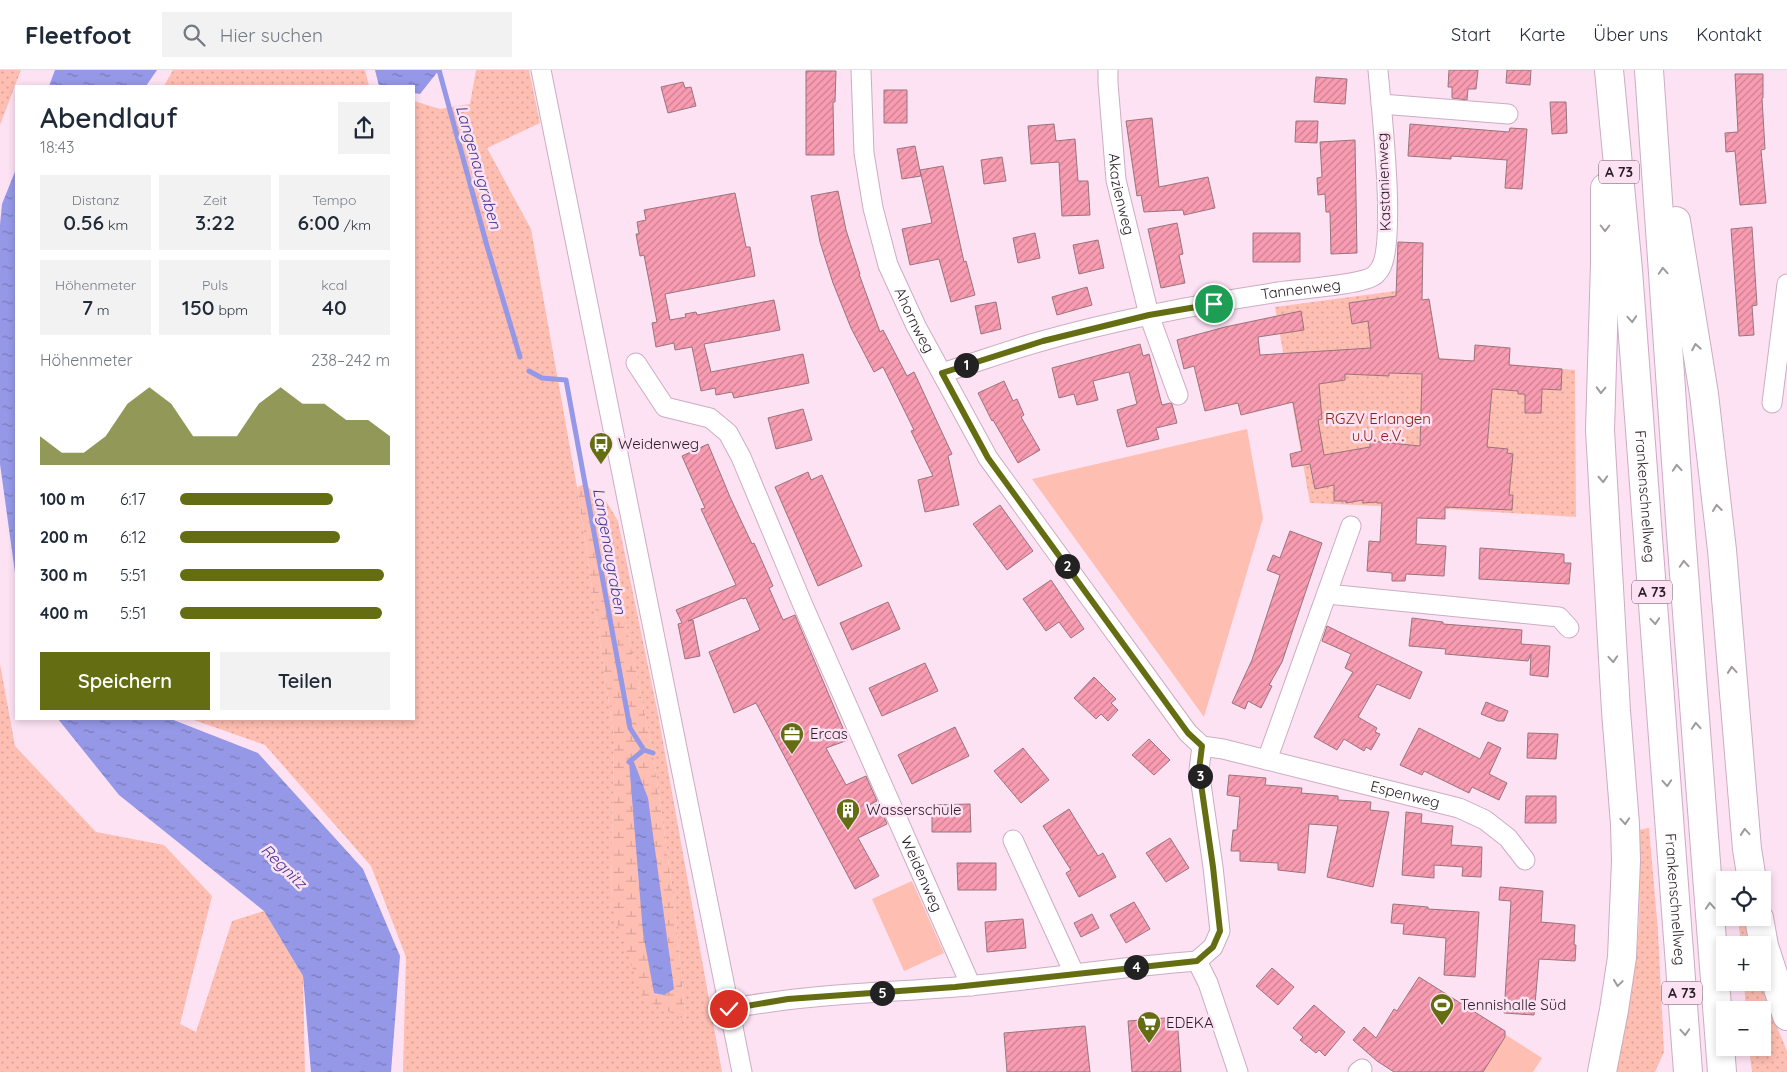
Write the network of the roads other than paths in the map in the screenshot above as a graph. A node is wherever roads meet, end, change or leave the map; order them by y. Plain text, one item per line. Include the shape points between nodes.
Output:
1 (541, 70) edge
2 (861, 70) edge
3 (1108, 70) edge
4 (1378, 70) edge
5 (1651, 70) edge
6 (1609, 72) edge
7 (1381, 104) junction
8 (1508, 114) dead end
9 (1385, 260) joint
10 (1787, 284) edge
11 (1149, 315) junction
12 (636, 363) dead end
13 (942, 373) junction
14 (1178, 395) dead end
15 (1772, 403) dead end
16 (1351, 526) dead end
17 (1327, 594) junction
18 (1569, 628) dead end
19 (1202, 746) junction
20 (1267, 760) junction
21 (1013, 840) dead end
22 (1525, 860) dead end
23 (1751, 871) edge
24 (1760, 926) edge
25 (1197, 961) junction
26 (1074, 973) junction
27 (971, 986) junction
28 (1717, 1001) edge
29 (729, 1009) junction
30 (1787, 1016) edge
31 (1721, 1056) edge
32 (1725, 1056) edge
33 (742, 1072) edge
34 (1238, 1072) edge
35 (1602, 1072) edge
36 (1688, 1072) edge
37 (1722, 1072) edge
38 (1730, 1072) edge

1 - 29 street
2 - 13 street, Ahornweg via 864,153 873,208 888,265
3 - 11 street, Akazienweg via 1116,180
4 - 7 street, Kastanienweg
23 -> 5 highway via 1722,550 1704,394 1678,240 1665,128
28 -> 5 highway, A 73 via 1680,524
6 -> 35 highway via 1604,130 1605,264 1600,430 1626,861 1622,957
6 -> 36 highway, Frankenschnellweg / A 73 via 1628,270
7 - 8 street
7 - 9 street, Kastanienweg via 1387,220
9 - 11 street, Tannenweg via 1376,275 1366,280
10 - 15 street
11 - 13 street, Tannenweg via 1043,341
11 - 14 street
12 - 27 street, Weidenweg via 665,407 710,418 728,433
13 - 19 street, Ahornweg via 988,458 1188,733
16 - 17 street
17 - 18 street via 1559,617
17 - 20 street
19 - 20 street, Espenweg
19 - 25 street via 1199,770 1220,931 1213,947
20 - 22 street, Espenweg via 1460,808 1485,820 1508,838
21 - 26 street
24 - 30 highway
25 - 26 street
25 - 34 street
26 - 27 street
27 - 29 street via 788,999
29 - 33 street
31 - 37 highway, A 73
32 - 38 highway

